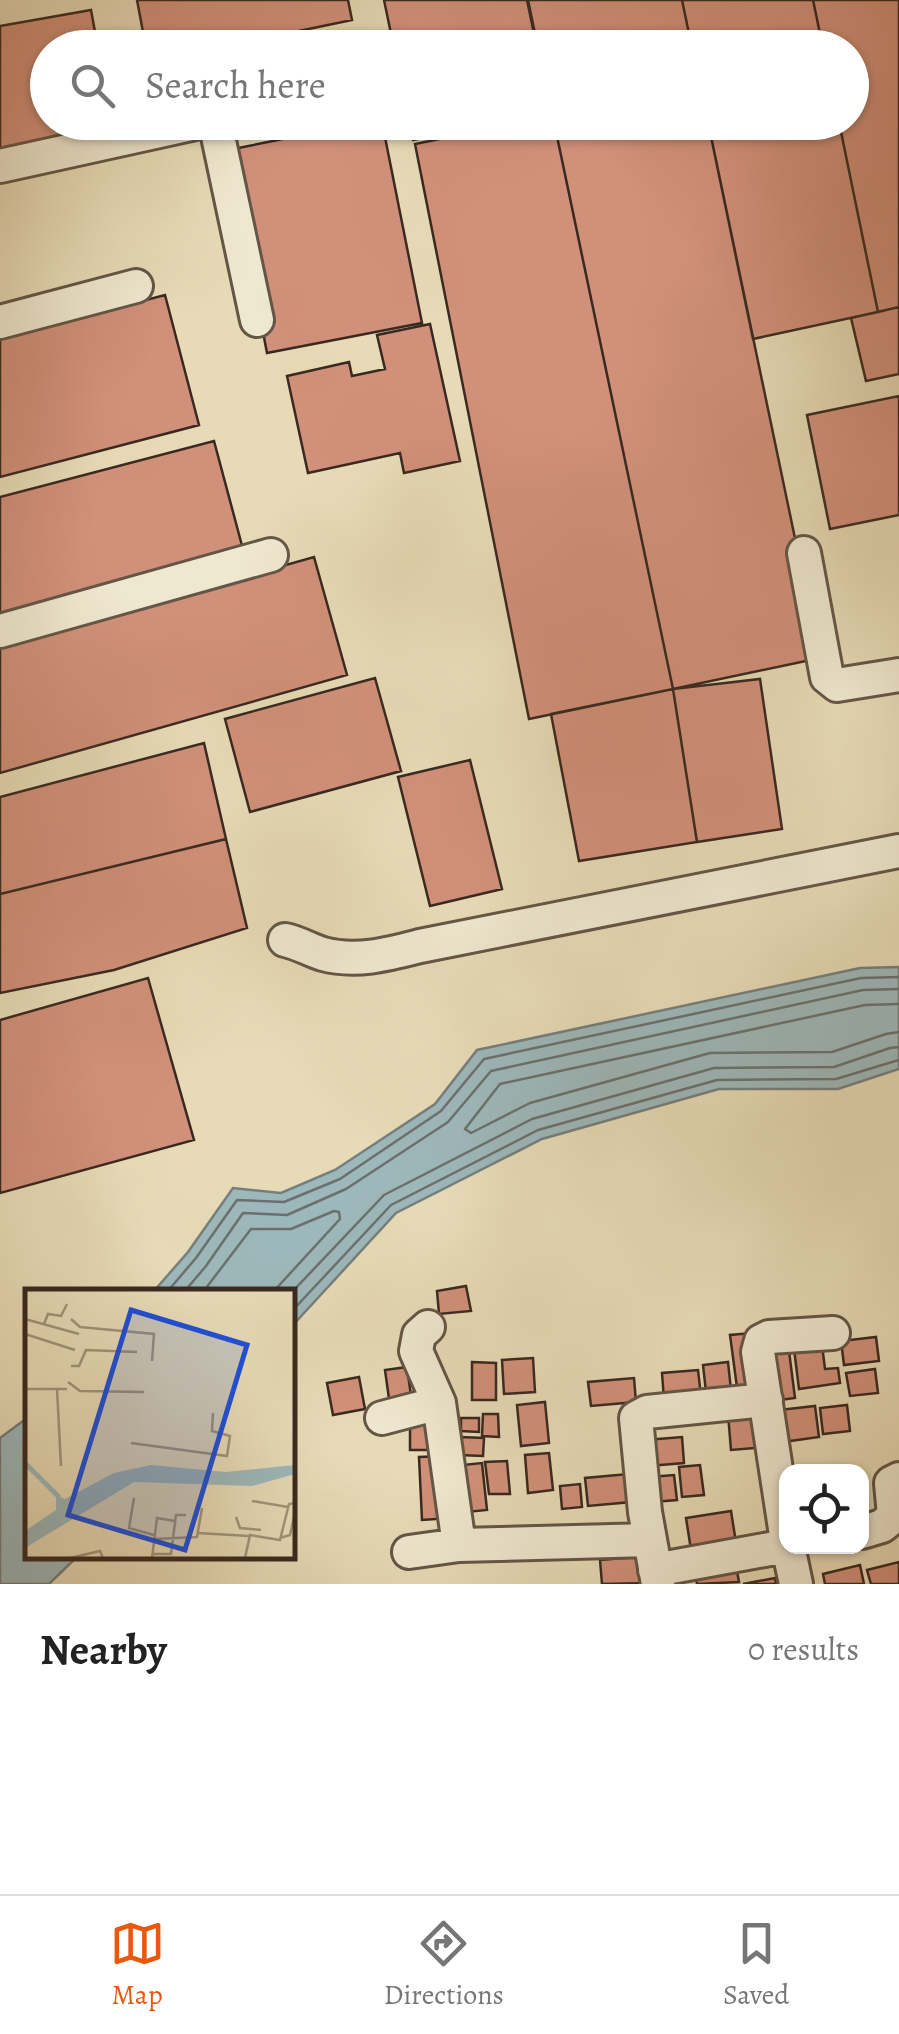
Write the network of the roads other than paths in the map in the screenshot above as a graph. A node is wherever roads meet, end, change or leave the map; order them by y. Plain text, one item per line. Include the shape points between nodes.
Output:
1 (118, 140) edge
2 (219, 140) edge
3 (0, 166) edge
4 (136, 286) dead end
5 (257, 320) dead end
6 (0, 322) edge
7 (804, 553) dead end
8 (270, 555) dead end
9 (0, 631) edge
10 (899, 675) edge
11 (899, 851) edge
12 (285, 940) dead end
13 (428, 1327) dead end
14 (833, 1333) dead end
15 (766, 1400) junction
16 (438, 1403) junction
17 (382, 1418) dead end
18 (899, 1480) edge
19 (779, 1487) edge
20 (869, 1530) edge
21 (460, 1545) junction
22 (779, 1547) edge
23 (409, 1552) dead end
24 (789, 1554) edge
25 (654, 1565) edge
26 (796, 1584) edge

1 - 3 street
2 - 5 street
4 - 6 street
7 - 10 street via 827,678 836,685
8 - 9 street
11 - 12 street via 376,958 326,954
13 - 16 street via 416,1351
14 - 15 street via 761,1341
15 - 19 street
15 - 25 street via 638,1416
16 - 17 street
16 - 21 street
18 - 20 street via 891,1483 894,1516
21 - 23 street
21 - 25 street
22 - 25 street
24 - 26 street

